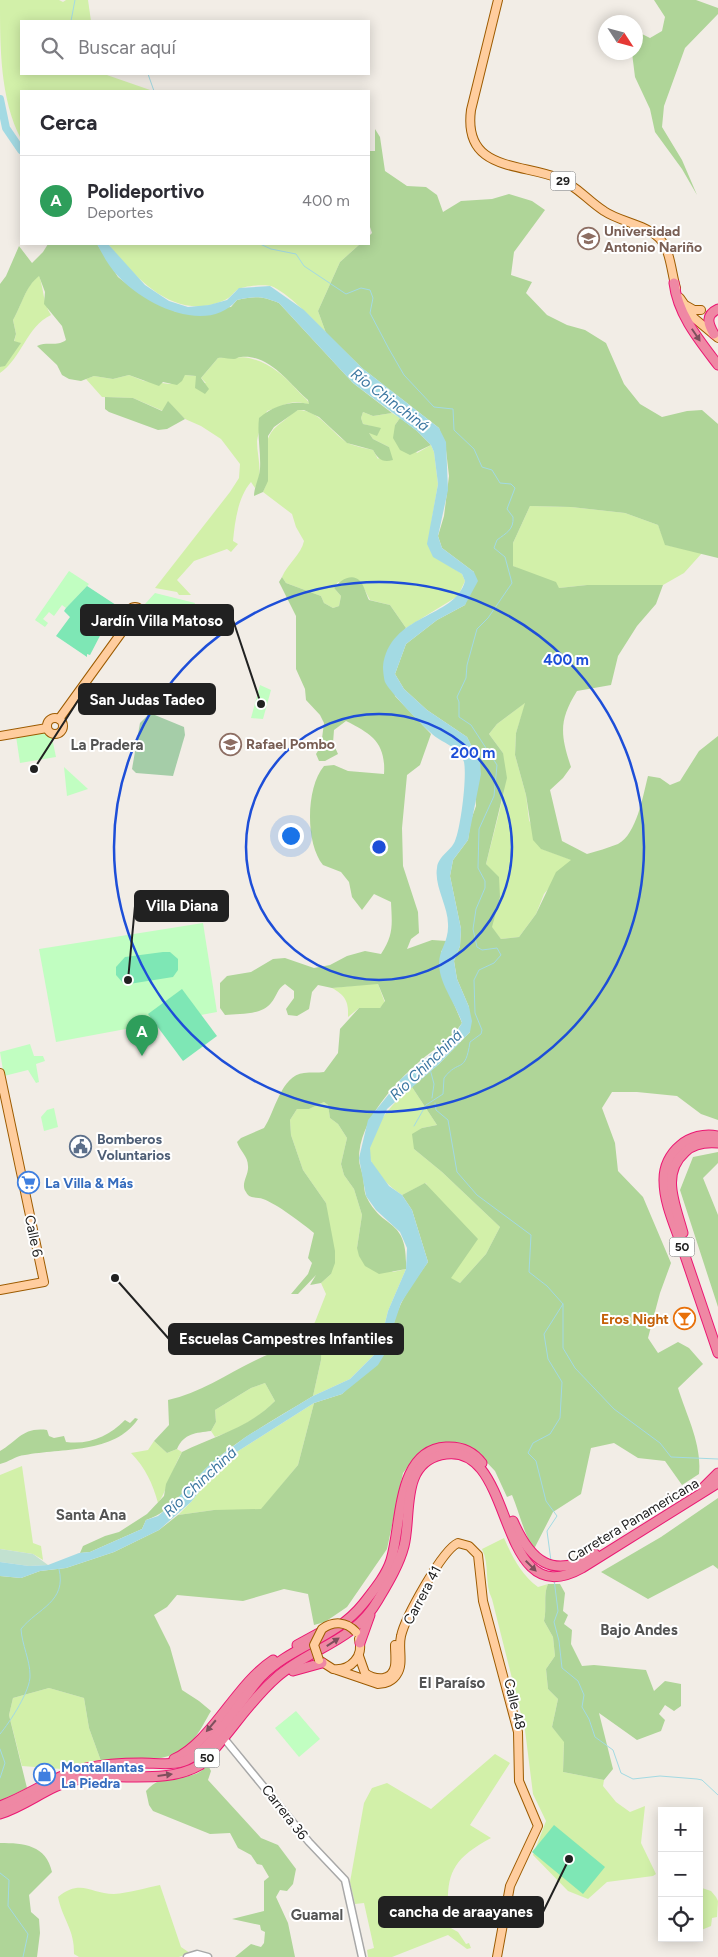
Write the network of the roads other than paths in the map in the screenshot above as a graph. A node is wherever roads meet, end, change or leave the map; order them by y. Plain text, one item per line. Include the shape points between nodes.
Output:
1 (498, 0) edge
2 (674, 283) junction
3 (683, 303) junction
4 (718, 309) edge
5 (701, 310) dead end
6 (716, 336) edge
7 (718, 365) edge
8 (132, 618) dead end
9 (59, 719) junction
10 (48, 728) junction
11 (0, 736) edge
12 (0, 1073) edge
13 (718, 1136) edge
14 (718, 1143) edge
15 (0, 1290) edge
16 (718, 1339) edge
17 (718, 1353) edge
18 (718, 1473) edge
19 (718, 1483) edge
20 (702, 1490) junction
21 (456, 1542) junction
22 (395, 1543) junction
23 (378, 1601) junction
24 (330, 1624) junction
25 (319, 1633) junction
26 (360, 1643) junction
27 (358, 1656) junction
28 (320, 1662) junction
29 (337, 1670) junction
30 (227, 1742) junction
31 (144, 1763) junction
32 (200, 1765) junction
33 (0, 1806) edge
34 (0, 1814) edge
35 (187, 1957) edge
36 (208, 1957) edge
37 (362, 1957) edge
38 (498, 1957) edge

1 - 2 main road, 29 via 470,124 476,142 485,154 504,166 558,178 604,211 654,234 664,247
2 - 3 main road
2 -> 7 highway via 677,301 685,317
3 - 5 main road via 694,310
3 - 6 main road via 694,318
4 - 6 highway via 709,318 709,326
8 - 9 main road
9 - 10 main road via 50,720
9 - 10 main road via 63,728 59,733 53,734
10 - 11 main road
12 - 15 main road, Calle 6 via 44,1282
13 - 17 highway, 50 via 696,1137 678,1147 667,1163 664,1182 674,1224
14 - 16 highway, 50 via 689,1149 674,1165 671,1178 677,1211
18 - 20 highway, Carretera Panamericana / 50
19 - 20 highway, Carretera Panamericana / 50
20 - 22 highway, Carretera Panamericana / 50 via 590,1557 554,1565 538,1559 527,1548 486,1467 470,1451 448,1447 427,1454 411,1469
23 -> 20 highway, Carretera Panamericana / 50 via 400,1558 415,1476 425,1463 436,1457 463,1455 481,1468 525,1560 539,1573 560,1577 582,1568 684,1505
21 - 27 main road, Carrera 41 via 446,1547 437,1558 400,1627 392,1672 385,1678 375,1679 361,1668
21 - 29 main road, Carrera 41 via 444,1554 403,1630 397,1675 378,1684
21 - 38 main road, Calle 48 via 466,1540 472,1543 482,1557 484,1588 523,1732 524,1783 542,1822 539,1838 510,1886
22 - 24 highway via 355,1606
22 - 31 highway, Carretera Panamericana / 50 via 385,1572 354,1614 340,1628 272,1667 198,1753 181,1762
23 - 26 highway
32 -> 23 highway, Carretera Panamericana / 50 via 277,1677 345,1635
24 - 25 main road, bridge
24 - 26 main road, bridge via 346,1624 356,1632
25 - 28 main road, bridge via 314,1644
25 -> 31 highway via 256,1673 190,1750 172,1760
26 - 27 main road
27 - 29 main road via 350,1666
28 - 29 main road
28 - 30 highway via 284,1677
30 - 32 highway
30 - 37 street, Carrera 36 via 309,1842 345,1880
31 - 33 highway, Carretera Panamericana / 50 via 101,1765 73,1771
34 -> 32 highway, 50 via 74,1780 163,1776
35 - 36 street via 196,1954

